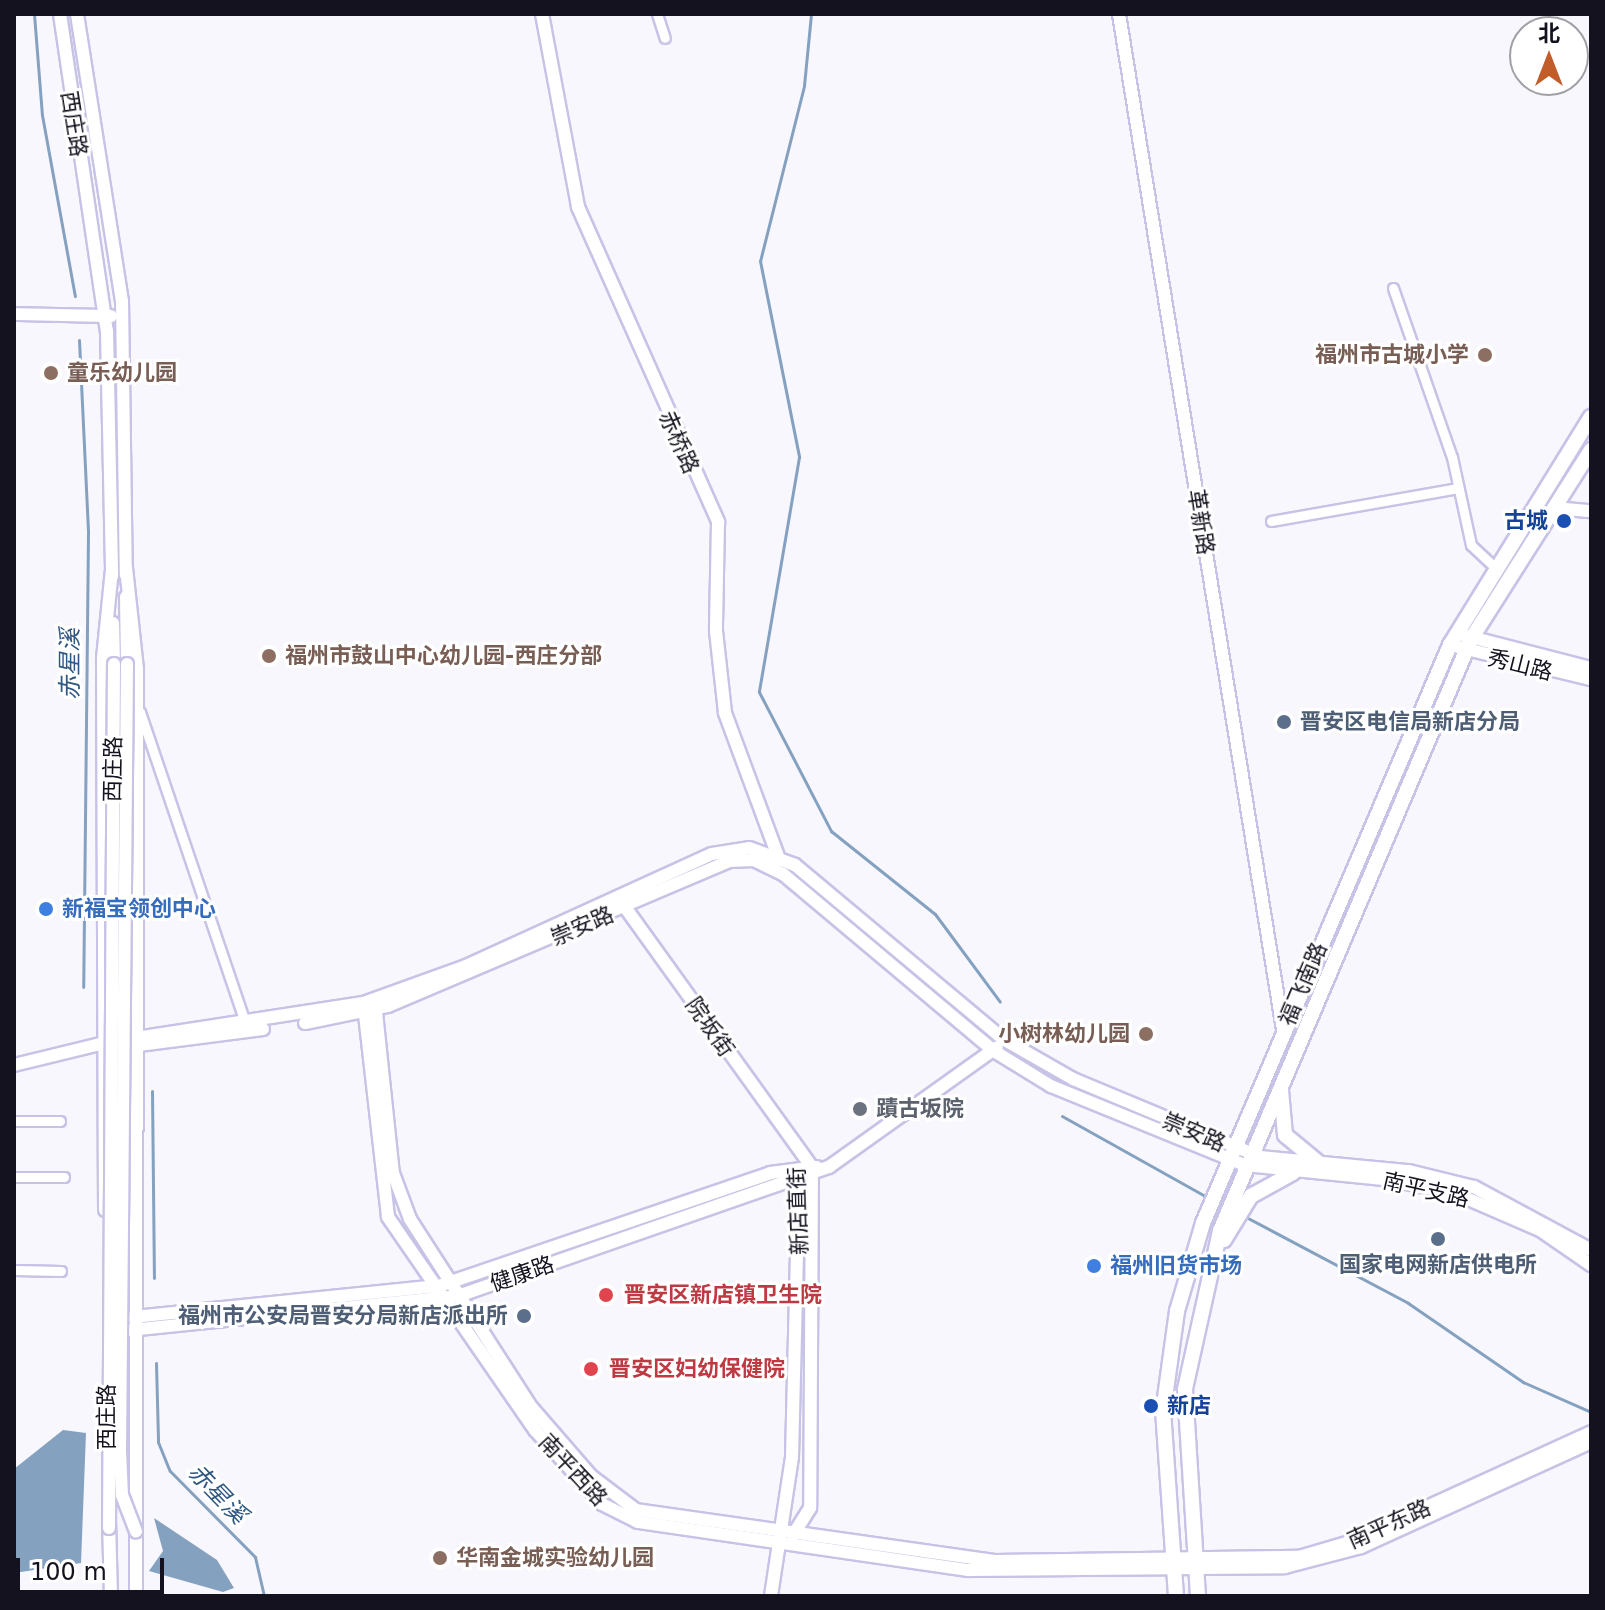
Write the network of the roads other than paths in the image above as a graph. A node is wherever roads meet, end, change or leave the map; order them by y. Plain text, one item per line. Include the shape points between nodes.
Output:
1 (60, 14) edge
2 (77, 14) edge
3 (542, 14) edge
4 (657, 14) edge
5 (1119, 14) edge
6 (665, 38) dead end
7 (1393, 288) dead end
8 (14, 314) edge
9 (106, 316) junction
10 (123, 316) junction
11 (1591, 417) edge
12 (1591, 450) edge
13 (1458, 488) junction
14 (1554, 508) junction
15 (1591, 511) edge
16 (1271, 521) dead end
17 (1495, 567) junction
18 (126, 568) junction
19 (112, 570) junction
20 (1453, 639) junction
21 (1468, 644) junction
22 (121, 664) junction
23 (1591, 668) edge
24 (1591, 679) edge
25 (137, 705) junction
26 (778, 856) junction
27 (783, 874) junction
28 (625, 907) junction
29 (370, 1006) junction
30 (245, 1023) junction
31 (1283, 1030) junction
32 (1003, 1039) junction
33 (135, 1042) junction
34 (104, 1046) junction
35 (994, 1051) junction
36 (14, 1065) edge
37 (1283, 1074) junction
38 (14, 1121) edge
39 (60, 1121) dead end
40 (794, 1148) junction
41 (1229, 1153) junction
42 (1248, 1159) junction
43 (1320, 1164) junction
44 (813, 1170) junction
45 (799, 1172) junction
46 (1293, 1173) junction
47 (14, 1177) edge
48 (64, 1177) dead end
49 (1223, 1233) junction
50 (1591, 1250) edge
51 (1591, 1265) edge
52 (14, 1270) edge
53 (61, 1271) dead end
54 (444, 1284) junction
55 (453, 1297) junction
56 (137, 1323) junction
57 (107, 1326) junction
58 (1591, 1433) edge
59 (1591, 1442) edge
60 (109, 1528) junction
61 (136, 1531) junction
62 (790, 1534) junction
63 (1195, 1564) junction
64 (1174, 1565) junction
65 (111, 1593) edge
66 (136, 1595) edge
67 (771, 1596) edge
68 (1176, 1596) edge
69 (1198, 1596) edge

1 - 9 street, 西庄路
2 - 10 street, 西庄路
3 - 26 street, 赤桥路 via 578,207 718,522 716,631 725,713
4 - 6 street
5 - 31 street, 革新路
7 - 13 street
8 - 9 street
9 - 10 street
9 - 19 street, 西庄路
10 - 18 street, 西庄路
11 - 17 main road, 福飞南路
12 - 14 main road, 福飞南路
13 - 16 street
13 - 17 street via 1471,545
14 - 15 street
14 - 21 main road, 福飞南路
17 - 20 main road, 福飞南路
18 - 22 street, 西庄路
18 - 25 street via 136,616
19 - 22 street, 西庄路
19 - 34 street via 103,658
20 - 21 street, 秀山路
20 - 31 main road, 福飞南路
21 - 23 street, 秀山路
21 - 24 street, 秀山路
21 - 37 main road, 福飞南路
22 - 60 street, 西庄路, bridge
22 - 61 street, bridge via 120,1451 122,1495
25 - 30 street
25 - 33 street
26 - 27 street, 赤桥路
26 - 29 street, 崇安路 via 749,848 712,854
26 - 32 street, 崇安路
27 - 28 street, 崇安路 via 754,860 729,861
27 - 35 street, 崇安路
28 - 29 street, 崇安路
28 - 40 street, 院坂街
29 - 30 street, 崇安路
29 - 33 street, 崇安路
29 - 54 street, 南平西路 via 396,1184
29 - 54 street, 南平西路 via 382,1202
30 - 33 street, 崇安路
31 - 41 main road, 福飞南路
32 - 35 street, 健康路
32 - 41 street, 崇安路 via 1052,1069
33 - 34 street, 崇安路
33 - 56 street
34 - 36 street, 崇安路
34 - 57 street
35 - 41 street, 崇安路 via 1065,1092
35 - 44 street, 健康路 via 829,1167
37 - 42 main road, 福飞南路
37 - 43 main road via 1285,1135
38 - 39 street
40 - 44 street, 新店直街
40 - 45 street, 新店直街
41 - 42 street, 崇安路
41 - 64 main road, 福飞南路 via 1203,1223 1165,1384
42 - 43 street, 南平支路
42 - 46 street, 南平支路
42 - 49 main road, 福飞南路
43 - 50 street, 南平支路 via 1409,1171 1474,1187
44 - 45 street, 健康路
44 - 62 street, 新店直街 via 810,1508
45 - 54 street, 健康路
45 - 55 street, 健康路
45 - 62 street, 新店直街
46 - 49 main road via 1251,1196
46 - 51 street, 南平支路 via 1393,1180 1459,1195 1540,1230
47 - 48 street
49 - 63 main road, 福飞南路 via 1209,1266 1185,1389
52 - 53 street
54 - 55 street, 南平西路
54 - 56 street, 健康路
55 - 56 street, 健康路
55 - 62 street, 南平西路 via 524,1416 610,1510 638,1522
56 - 57 street, 健康路
56 - 61 street
57 - 60 street
58 - 63 street, 南平东路 via 1325,1552
59 - 63 street, 南平东路 via 1333,1558
60 - 65 street
61 - 66 street
62 - 64 street, 南平西路 via 985,1560
62 - 67 street, 新店直街
63 - 64 street, 南平东路
63 - 69 main road, 福飞南路
64 - 68 main road, 福飞南路

